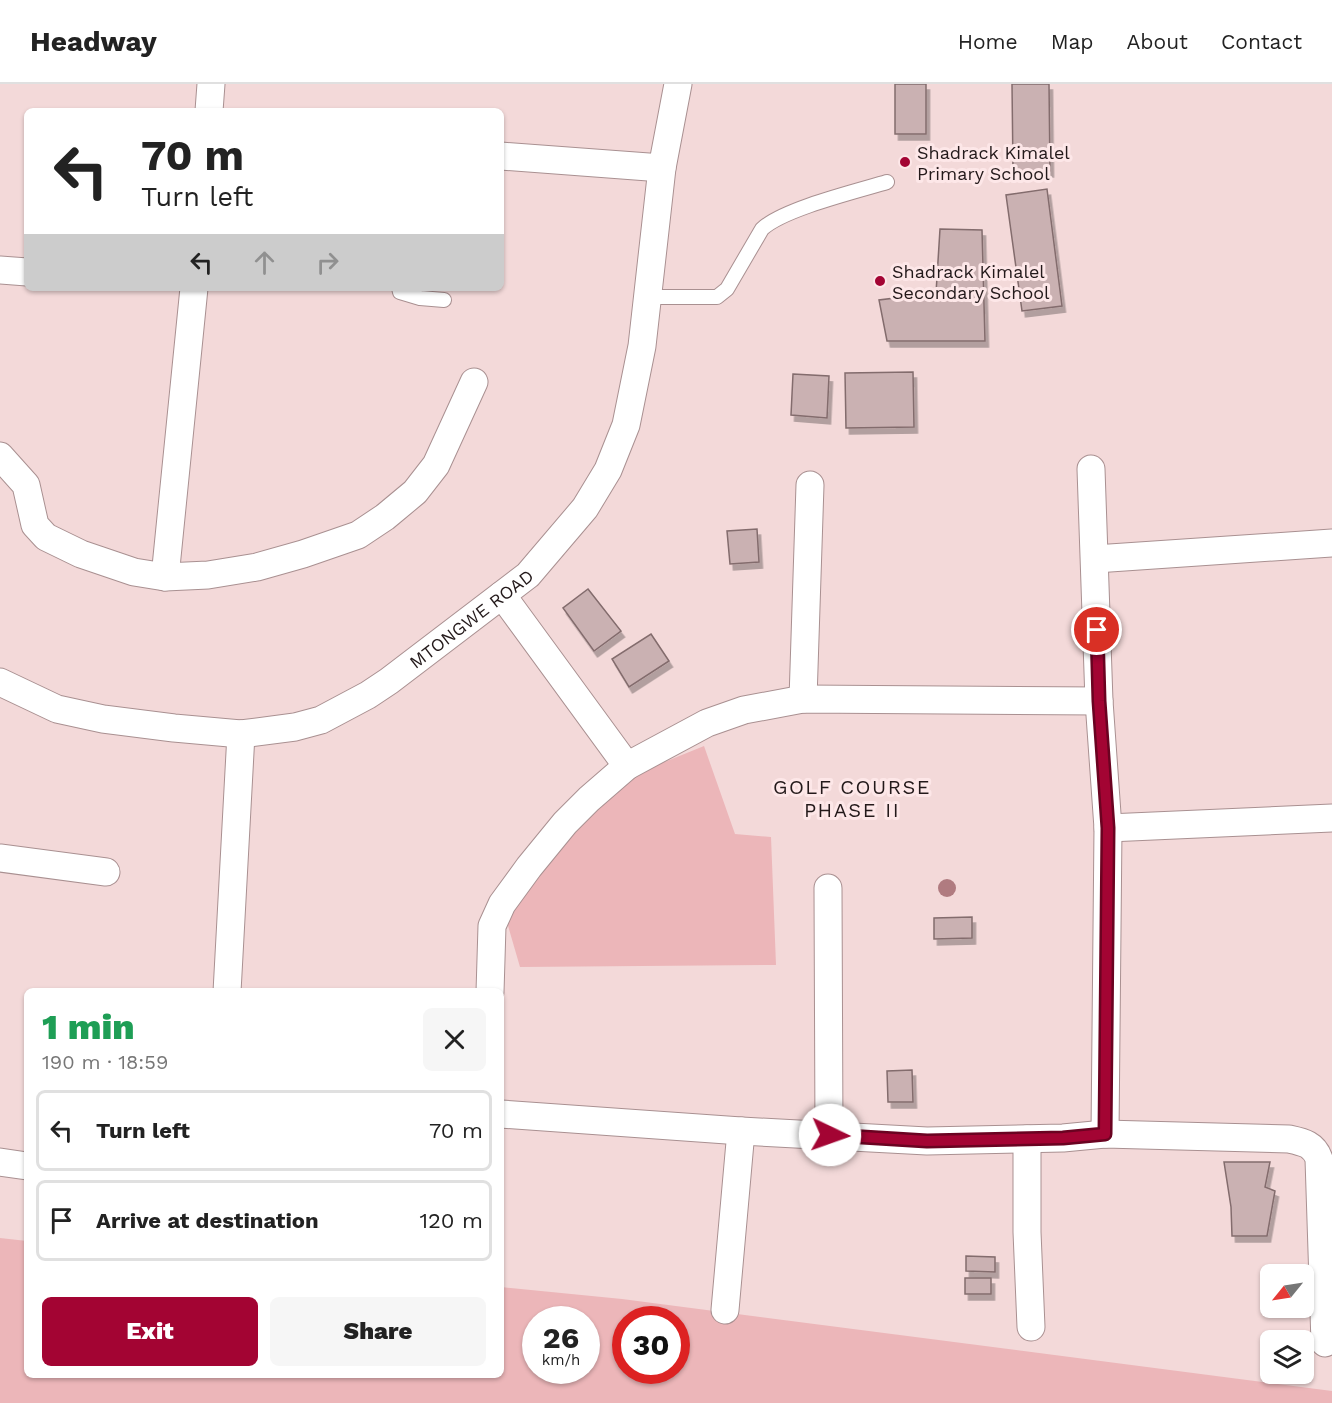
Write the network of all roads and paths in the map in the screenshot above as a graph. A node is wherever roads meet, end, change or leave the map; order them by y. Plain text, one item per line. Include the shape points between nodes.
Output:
1 (211, 84) edge
2 (678, 84) edge
3 (209, 108) edge
4 (504, 156) edge
5 (662, 168) junction
6 (887, 182) dead end
7 (0, 270) edge
8 (24, 272) edge
9 (194, 291) edge
10 (400, 291) edge
11 (648, 297) junction
12 (444, 300) dead end
13 (474, 382) dead end
14 (0, 456) edge
15 (1091, 469) dead end
16 (810, 485) dead end
17 (1332, 543) edge
18 (1095, 559) junction
19 (165, 577) junction
20 (502, 595) junction
21 (0, 682) edge
22 (803, 699) junction
23 (1099, 701) junction
24 (241, 734) junction
25 (627, 766) junction
26 (1332, 818) edge
27 (1108, 828) junction
28 (0, 858) edge
29 (106, 872) dead end
30 (828, 888) dead end
31 (227, 988) edge
32 (490, 988) edge
33 (504, 1114) edge
34 (741, 1131) junction
35 (1105, 1134) junction
36 (830, 1135) junction
37 (1027, 1139) junction
38 (0, 1162) edge
39 (24, 1166) edge
40 (725, 1310) dead end
41 (1031, 1327) dead end
42 (1325, 1343) dead end

1 - 3 street
2 - 5 street, MTONGWE ROAD
4 - 5 street
5 - 11 street, MTONGWE ROAD
6 - 11 lane via 769,223 717,297
7 - 8 street
9 - 19 street
10 - 12 lane
11 - 20 street, MTONGWE ROAD via 626,425 608,470 585,508 557,542 528,575
13 - 19 street via 436,465 415,492 367,529 257,567
14 - 19 street via 26,485 35,525 46,537 134,572
15 - 18 street
16 - 22 street
17 - 18 street
18 - 23 street
20 - 24 street, MTONGWE ROAD via 390,681 329,716 295,727
20 - 25 street
21 - 24 street, MTONGWE ROAD via 57,709 103,719
22 - 23 street
22 - 25 street via 744,710 707,723
23 - 27 street
24 - 31 street
25 - 32 street via 565,823 502,904 492,926
26 - 27 street
27 - 35 street
28 - 29 street
30 - 36 street
33 - 34 street
34 - 36 street
34 - 40 street
35 - 37 street
35 - 42 street via 1289,1139 1311,1145 1319,1159
36 - 37 street via 927,1141
37 - 41 street
38 - 39 street

